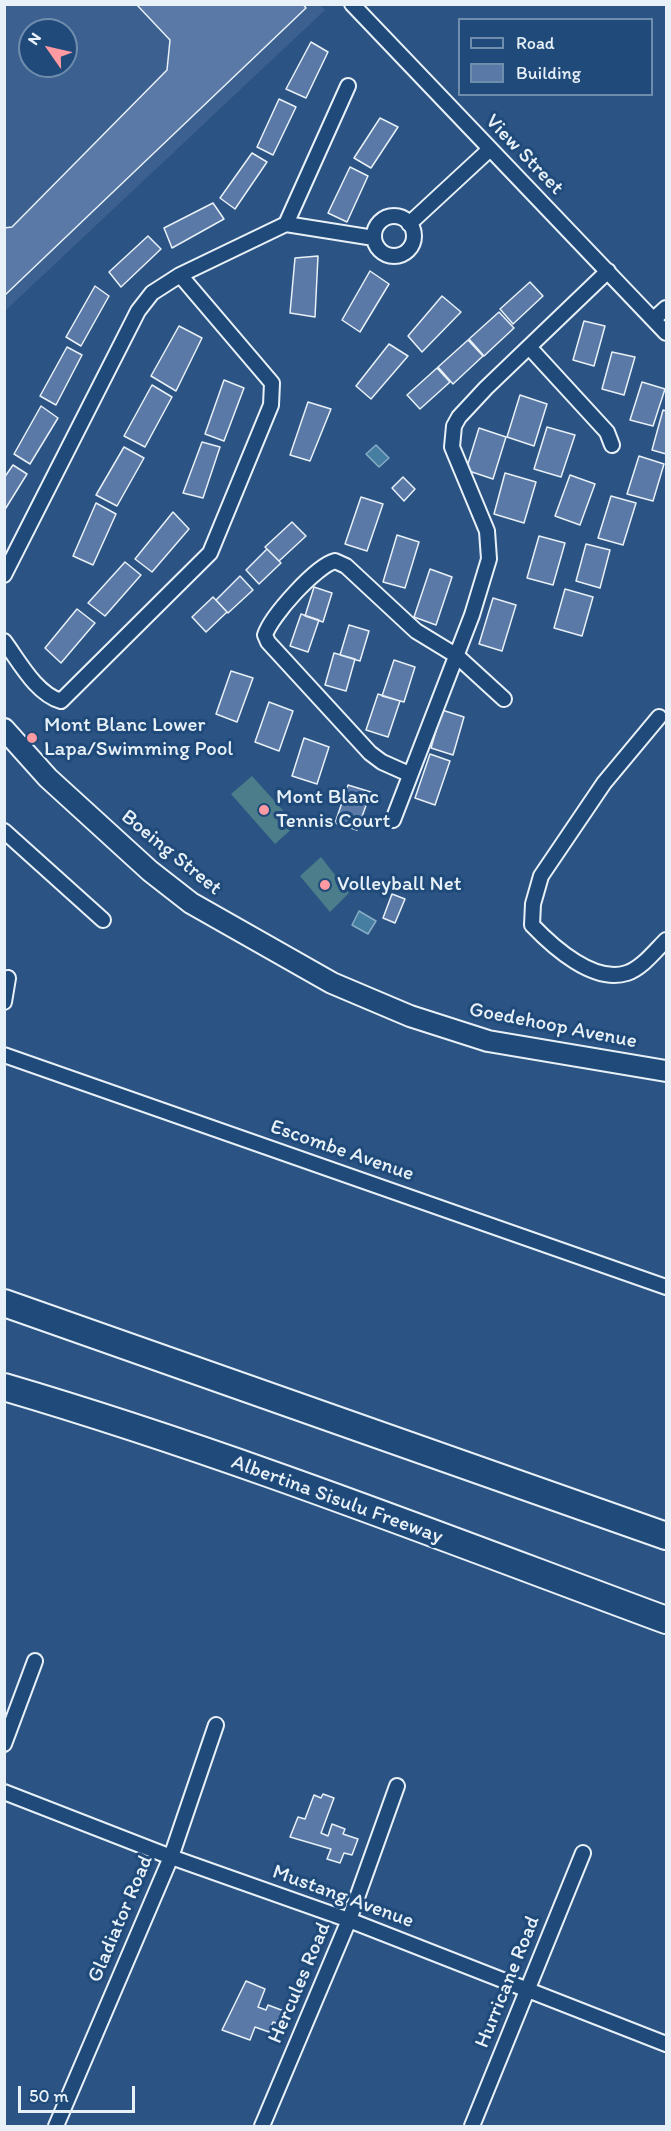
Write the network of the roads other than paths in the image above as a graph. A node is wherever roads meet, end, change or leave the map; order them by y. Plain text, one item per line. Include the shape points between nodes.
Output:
1 (352, 4) edge
2 (348, 87) dead end
3 (489, 150) junction
4 (286, 224) junction
5 (409, 224) junction
6 (374, 238) junction
7 (608, 271) junction
8 (180, 275) junction
9 (666, 308) edge
10 (654, 320) junction
11 (666, 333) edge
12 (529, 347) junction
13 (612, 445) dead end
14 (4, 575) edge
15 (4, 641) edge
16 (457, 656) junction
17 (504, 699) dead end
18 (659, 717) dead end
19 (4, 729) edge
20 (409, 774) junction
21 (393, 820) dead end
22 (6, 836) edge
23 (103, 920) dead end
24 (666, 940) edge
25 (8, 978) dead end
26 (332, 983) joint
27 (4, 1002) edge
28 (4, 1055) edge
29 (666, 1071) edge
30 (666, 1287) edge
31 (4, 1303) edge
32 (4, 1387) edge
33 (666, 1536) edge
34 (666, 1620) edge
35 (35, 1661) dead end
36 (216, 1725) dead end
37 (4, 1744) edge
38 (397, 1786) dead end
39 (4, 1792) edge
40 (583, 1853) dead end
41 (171, 1857) junction
42 (349, 1920) junction
43 (527, 1990) junction
44 (666, 2044) edge
45 (56, 2127) edge
46 (262, 2127) edge
47 (472, 2127) edge

1 - 3 street, View Street
2 - 4 street
3 - 5 street
3 - 7 street, View Street
4 - 6 street
4 - 8 street
5 - 6 street via 398,217 385,219 376,228
5 - 6 street via 413,230 412,243 405,253 381,252
7 - 10 street, View Street
7 - 12 street
8 - 14 street via 152,293 138,311
8 - 15 street via 272,383 271,405 210,553 61,701 43,691
9 - 10 street
10 - 11 street, View Street
12 - 13 street via 607,432
12 - 16 street via 459,417 452,436 456,458 489,543 482,588
16 - 17 street
16 - 20 street
16 - 20 street via 416,631 336,561 319,570 267,628 268,642 370,753
18 - 24 street via 604,783 541,876 532,925 555,949 582,965 614,975 634,969
19 - 26 main road, Boeing Street via 48,778 191,903
20 - 21 street
22 - 23 street
25 - 27 street
26 - 29 main road, Goedehoop Avenue via 410,1016 488,1041
28 - 30 street, Escombe Avenue
31 - 33 highway
32 - 34 highway, Albertina Sisulu Freeway via 101,1416 318,1492
35 - 37 street
36 - 41 street, Gladiator Road
38 - 42 street, Hercules Road
39 - 41 street, Mustang Avenue
40 - 43 street, Hurricane Road
41 - 42 street, Mustang Avenue
41 - 45 street, Gladiator Road
42 - 43 street, Mustang Avenue
42 - 46 street, Hercules Road
43 - 44 street, Mustang Avenue
43 - 47 street, Hurricane Road

